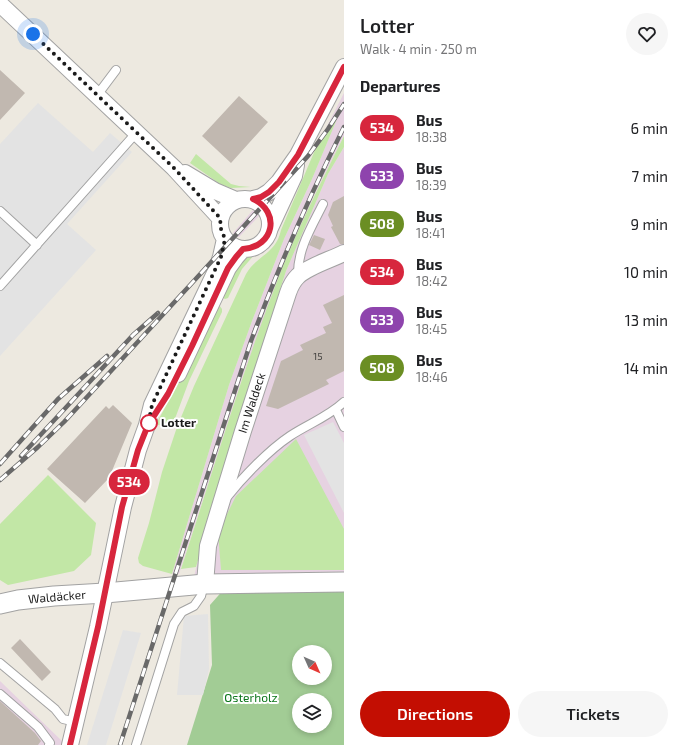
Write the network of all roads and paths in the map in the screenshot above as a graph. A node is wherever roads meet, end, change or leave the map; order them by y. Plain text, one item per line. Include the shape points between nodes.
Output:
1 (0, 4) edge
2 (344, 67) edge
3 (116, 70) dead end
4 (98, 94) junction
5 (137, 132) junction
6 (298, 155) junction
7 (174, 168) junction
8 (253, 199) junction
9 (236, 200) junction
10 (323, 204) dead end
11 (0, 211) edge
12 (220, 218) junction
13 (270, 228) junction
14 (225, 239) junction
15 (37, 245) junction
16 (243, 249) junction
17 (344, 253) edge
18 (298, 276) junction
19 (0, 286) edge
20 (344, 402) edge
21 (336, 410) junction
22 (148, 425) junction
23 (344, 427) edge
24 (220, 506) junction
25 (344, 582) edge
26 (205, 584) junction
27 (105, 593) junction
28 (0, 604) edge
29 (0, 663) edge
30 (0, 694) edge
31 (76, 722) junction
32 (48, 745) edge
33 (70, 745) edge
34 (136, 745) edge

1 - 4 street
2 - 6 street
3 - 4 lane
4 - 5 street
5 - 7 street
5 - 15 lane
6 - 8 street via 269,192
6 - 13 street via 294,176
7 - 9 street
7 - 12 street
8 - 9 street
8 - 13 street via 263,205 269,214
9 - 12 street via 229,204
10 - 18 lane via 307,237 298,264
11 - 15 lane
12 - 14 street
13 - 16 street via 264,241 258,246
14 - 16 street via 233,246
14 - 22 street via 216,270 152,405
15 - 19 lane
16 - 22 street via 228,268 168,394
17 - 18 street
18 - 24 street, Im Waldeck via 288,292
20 - 21 lane
21 - 23 lane
21 - 24 lane via 279,444 238,483
22 - 27 street via 122,507
24 - 26 street, Im Waldeck via 208,546
25 - 26 street
26 - 27 street, Waldäcker
26 - 34 lane via 194,606 182,612 174,624
27 - 28 street, Waldäcker via 18,600
27 - 31 street
29 - 31 lane via 63,719
30 - 32 lane via 38,727 50,743
31 - 33 street

